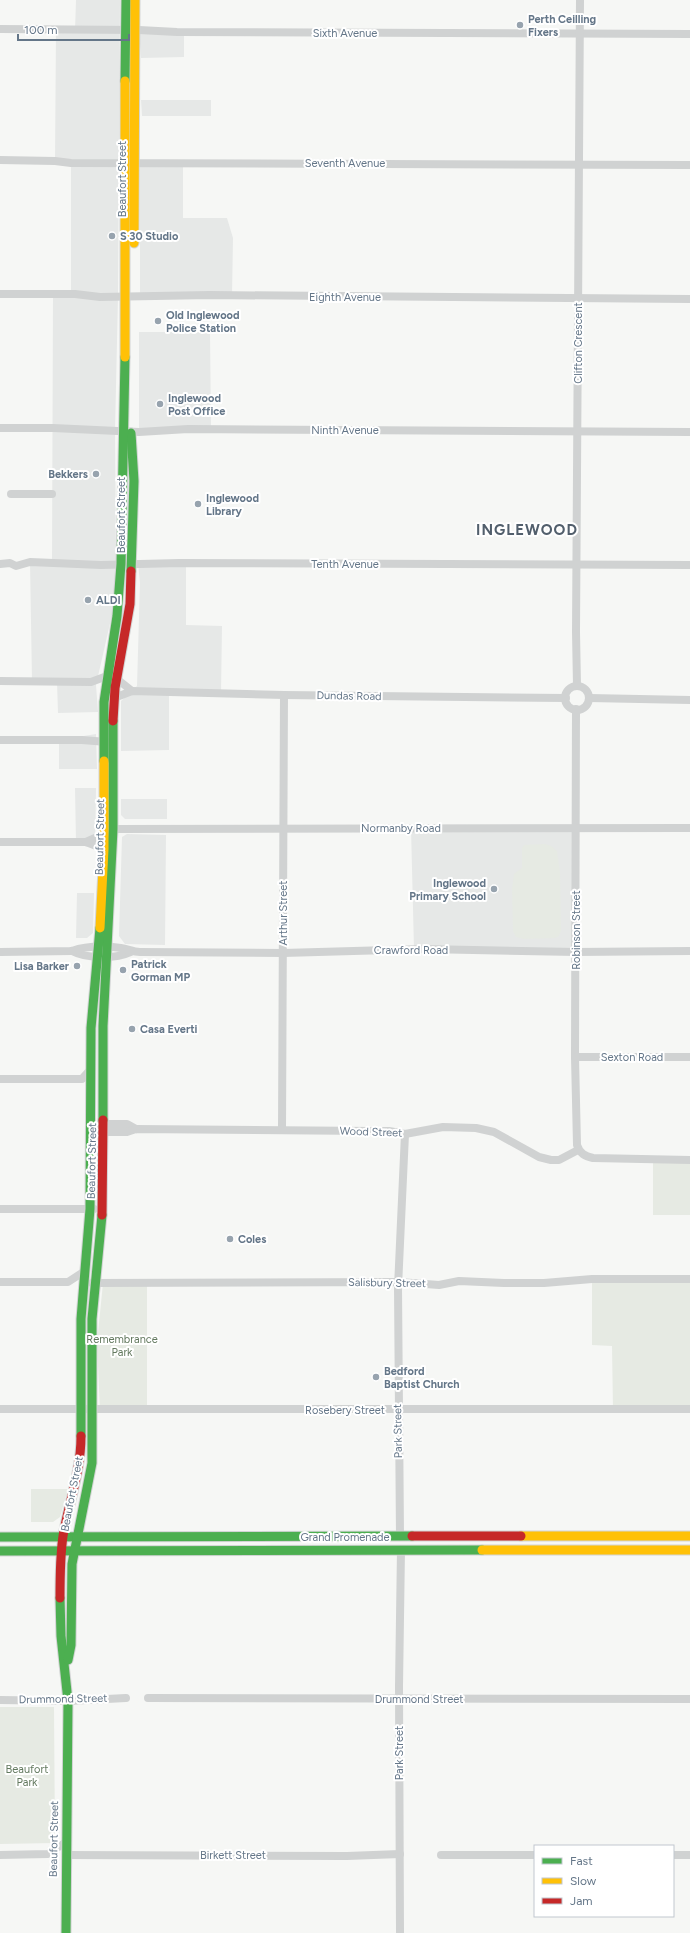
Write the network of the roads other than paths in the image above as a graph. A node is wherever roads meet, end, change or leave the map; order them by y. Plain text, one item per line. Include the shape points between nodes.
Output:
1 (126, 0) edge
2 (135, 0) edge
3 (580, 0) edge
4 (0, 29) edge
5 (125, 30) junction
6 (135, 30) junction
7 (580, 34) junction
8 (690, 34) edge
9 (0, 160) edge
10 (134, 163) junction
11 (124, 164) junction
12 (579, 165) junction
13 (690, 165) edge
14 (0, 294) edge
15 (130, 297) junction
16 (578, 298) junction
17 (690, 299) edge
18 (0, 428) edge
19 (127, 432) junction
20 (577, 432) junction
21 (690, 432) edge
22 (11, 494) dead end
23 (52, 494) dead end
24 (0, 564) edge
25 (121, 564) junction
26 (133, 564) junction
27 (578, 564) junction
28 (690, 566) edge
29 (107, 676) junction
30 (117, 679) junction
31 (0, 681) edge
32 (91, 682) junction
33 (577, 686) junction
34 (105, 691) junction
35 (132, 691) junction
36 (284, 695) junction
37 (114, 698) junction
38 (566, 698) junction
39 (589, 698) junction
40 (690, 700) edge
41 (576, 709) junction
42 (104, 727) junction
43 (0, 740) edge
44 (82, 740) junction
45 (108, 742) junction
46 (576, 827) junction
47 (283, 828) junction
48 (690, 828) edge
49 (113, 829) junction
50 (104, 834) junction
51 (0, 842) edge
52 (86, 842) junction
53 (104, 849) junction
54 (690, 951) edge
55 (0, 952) edge
56 (103, 952) junction
57 (576, 952) junction
58 (283, 953) junction
59 (575, 1057) junction
60 (690, 1057) edge
61 (92, 1069) junction
62 (0, 1079) edge
63 (90, 1128) junction
64 (104, 1128) junction
65 (282, 1130) junction
66 (405, 1134) junction
67 (578, 1150) junction
68 (690, 1160) edge
69 (0, 1209) edge
70 (90, 1209) junction
71 (103, 1209) junction
72 (85, 1271) junction
73 (690, 1279) edge
74 (0, 1282) edge
75 (68, 1282) junction
76 (399, 1282) junction
77 (83, 1283) junction
78 (96, 1283) junction
79 (82, 1297) junction
80 (690, 1409) edge
81 (0, 1410) edge
82 (81, 1410) junction
83 (93, 1410) junction
84 (398, 1410) junction
85 (89, 1483) junction
86 (63, 1536) junction
87 (77, 1536) junction
88 (400, 1536) junction
89 (690, 1536) edge
90 (0, 1537) edge
91 (102, 1537) junction
92 (401, 1549) junction
93 (690, 1550) edge
94 (0, 1551) edge
95 (43, 1551) junction
96 (74, 1551) junction
97 (61, 1552) junction
98 (61, 1636) junction
99 (66, 1674) junction
100 (126, 1698) dead end
101 (148, 1698) dead end
102 (399, 1698) junction
103 (690, 1699) edge
104 (0, 1700) edge
105 (68, 1701) junction
106 (66, 1842) junction
107 (400, 1854) junction
108 (0, 1855) edge
109 (66, 1855) junction
110 (441, 1855) dead end
111 (534, 1855) edge
112 (674, 1855) edge
113 (690, 1856) edge
114 (66, 1933) edge
115 (400, 1933) edge

1 - 5 main road, Beaufort Street
2 - 6 main road, Beaufort Street
3 - 7 street, Clifton Crescent
4 - 5 street, Sixth Avenue
5 - 6 street, Sixth Avenue
5 - 11 main road, Beaufort Street
6 - 7 street, Sixth Avenue
6 - 10 main road, Beaufort Street
7 - 8 street, Sixth Avenue
7 - 12 street, Clifton Crescent
9 - 11 street, Seventh Avenue
10 - 11 street, Seventh Avenue
10 - 12 street, Seventh Avenue
10 - 15 main road, Beaufort Street
11 - 15 main road, Beaufort Street
12 - 13 street, Seventh Avenue
12 - 16 street, Clifton Crescent
14 - 15 street, Eighth Avenue
15 - 16 street, Eighth Avenue
15 - 19 main road, Beaufort Street
16 - 17 street, Eighth Avenue
16 - 20 street, Clifton Crescent
18 - 19 street, Ninth Avenue
19 - 20 street, Ninth Avenue via 188,429
19 - 25 main road, Beaufort Street
19 - 26 main road, Beaufort Street via 134,481
20 - 21 street, Ninth Avenue
20 - 27 street, Clifton Crescent
22 - 23 street
24 - 25 street, Tenth Avenue
25 - 26 street, Tenth Avenue
25 - 29 main road, Beaufort Street via 117,616
26 - 27 street, Tenth Avenue
26 - 30 main road, Beaufort Street via 130,604
27 - 28 street, Tenth Avenue
27 - 33 street, Clifton Crescent
29 - 32 street
29 - 34 main road, Beaufort Street
30 - 35 street
30 - 37 main road, Beaufort Street
31 - 32 street
32 - 34 street
33 - 38 street via 568,691
33 - 39 street via 586,689
34 - 42 main road, Beaufort Street
35 - 36 street, Dundas Road
35 - 37 street, Dundas Road
36 - 38 street, Dundas Road
36 - 47 street, Arthur Street
37 - 45 main road, Beaufort Street
38 - 41 street via 569,706
39 - 40 street
39 - 41 street via 585,706
41 - 46 street, Robinson Street
42 - 44 street via 93,736
42 - 45 main road, Beaufort Street
43 - 44 street
44 - 45 street
45 - 49 main road, Beaufort Street
45 - 50 main road, Beaufort Street
46 - 47 street, Normanby Road
46 - 48 street, Normanby Road
46 - 57 street, Robinson Street
47 - 49 street, Normanby Road
47 - 58 street, Arthur Street
49 - 56 main road, Beaufort Street
50 - 52 street
50 - 53 main road, Beaufort Street
51 - 52 street
52 - 53 street
53 - 56 main road, Beaufort Street
54 - 57 street, Crawford Road
55 - 56 street, Crawford Road via 72,951 80,948
56 - 58 street, Crawford Road via 123,948 131,952
56 - 61 main road, Beaufort Street via 91,1028
56 - 64 main road, Beaufort Street
57 - 58 street, Crawford Road via 419,949
57 - 59 street, Robinson Street
58 - 65 street, Arthur Street
59 - 60 street, Sexton Road
59 - 67 street, Robinson Street
61 - 62 street via 82,1079
61 - 63 main road, Beaufort Street
63 - 64 street, Wood Street
63 - 70 main road, Beaufort Street
64 - 65 street, Wood Street via 127,1124 136,1129
64 - 71 main road, Beaufort Street
65 - 66 street, Wood Street via 389,1131
66 - 67 street, Wood Street via 443,1127 476,1128 494,1132 544,1159 559,1160
66 - 76 street, Park Street
67 - 68 street via 594,1158
69 - 70 street
70 - 71 street
70 - 72 main road, Beaufort Street
71 - 78 main road, Beaufort Street
72 - 75 street
72 - 77 main road, Beaufort Street
73 - 76 street, Salisbury Street via 592,1279 511,1283 460,1281 439,1285
74 - 75 street
75 - 79 street
76 - 78 street, Salisbury Street
76 - 84 street, Park Street
77 - 78 street, Salisbury Street
77 - 79 main road, Beaufort Street
78 - 83 main road, Beaufort Street via 92,1319
79 - 82 main road, Beaufort Street
80 - 84 street, Rosebery Street
81 - 82 street, Rosebery Street
82 - 83 street, Rosebery Street
82 - 86 main road, Beaufort Street via 78,1472
83 - 84 street, Rosebery Street
83 - 85 main road, Beaufort Street
84 - 88 street, Park Street
85 - 87 main road, Beaufort Street
85 - 91 main road via 88,1522 94,1532
86 - 87 main road, Grand Promenade
86 - 90 main road, Grand Promenade
86 - 97 main road, Beaufort Street
87 - 91 main road, Grand Promenade
87 - 96 main road, Beaufort Street
88 - 89 main road, Grand Promenade
88 - 91 main road, Grand Promenade
92 - 93 main road, Grand Promenade
92 - 96 main road, Grand Promenade
92 - 102 street, Park Street
94 - 95 main road, Grand Promenade
95 - 97 main road, Grand Promenade
95 - 98 main road via 53,1564 56,1626
96 - 97 main road, Grand Promenade
96 - 99 main road, Beaufort Street via 71,1645
97 - 98 main road, Beaufort Street
98 - 99 main road, Beaufort Street
99 - 105 main road, Beaufort Street
100 - 105 street, Drummond Street
101 - 102 street, Drummond Street
102 - 103 street, Drummond Street
102 - 107 street, Park Street
104 - 105 street, Drummond Street
105 - 106 main road, Beaufort Street
106 - 108 street via 48,1854
106 - 109 main road, Beaufort Street
107 - 109 street, Birkett Street
107 - 115 street, Park Street
109 - 114 main road, Beaufort Street
110 - 111 street
112 - 113 street

